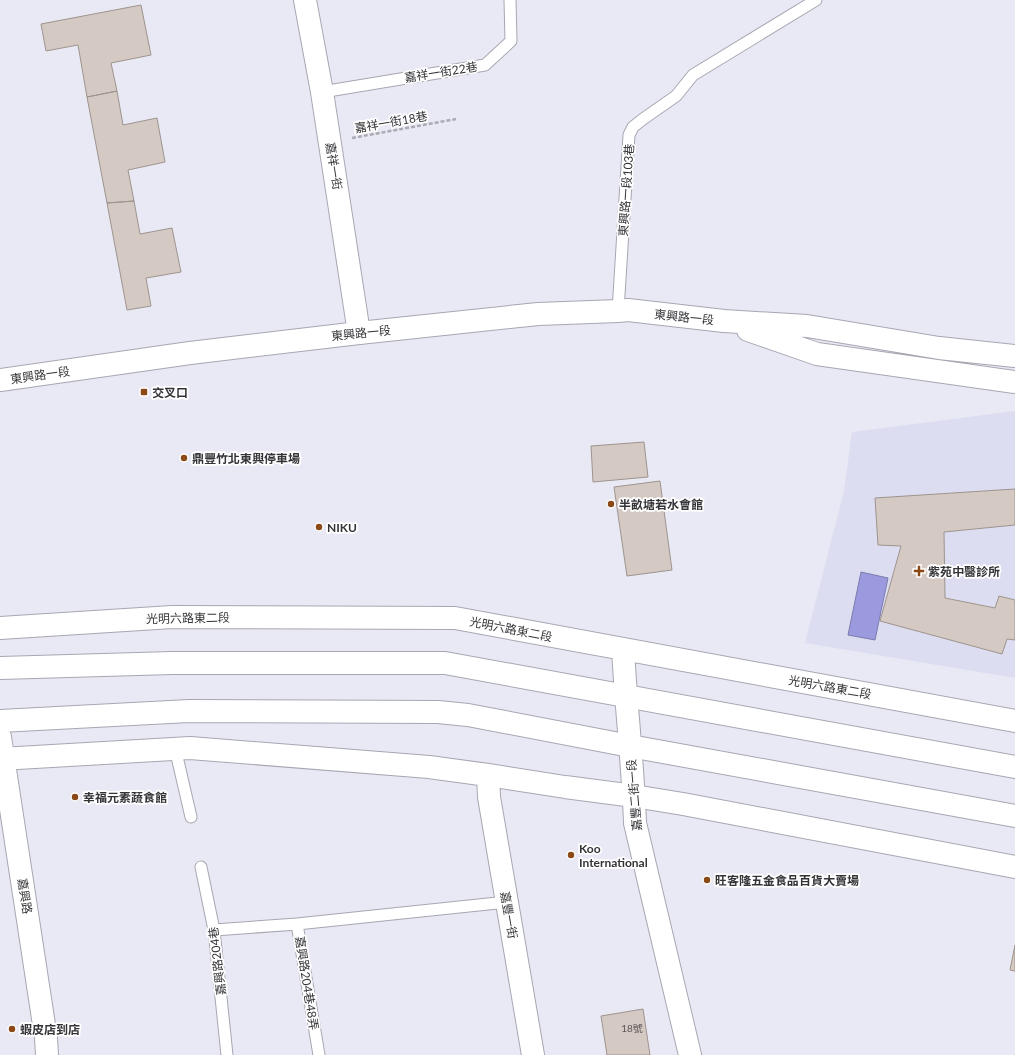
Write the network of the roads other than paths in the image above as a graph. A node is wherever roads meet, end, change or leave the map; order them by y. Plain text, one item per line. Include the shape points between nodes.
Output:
1 (305, 0) edge
2 (510, 0) edge
3 (816, 0) edge
4 (322, 92) junction
5 (618, 311) junction
6 (724, 321) junction
7 (359, 332) junction
8 (1015, 356) edge
9 (0, 380) edge
10 (1015, 382) edge
11 (0, 628) edge
12 (623, 649) junction
13 (0, 668) edge
14 (625, 696) junction
15 (1015, 721) edge
16 (0, 722) edge
17 (0, 737) edge
18 (630, 746) junction
19 (175, 748) junction
20 (2, 759) edge
21 (1015, 767) edge
22 (488, 775) junction
23 (634, 796) junction
24 (1015, 816) edge
25 (191, 817) dead end
26 (201, 867) dead end
27 (1015, 867) edge
28 (507, 902) junction
29 (297, 924) junction
30 (214, 930) junction
31 (47, 1055) edge
32 (227, 1055) edge
33 (319, 1055) edge
34 (533, 1055) edge
35 (690, 1055) edge

1 - 4 street, 嘉祥一街
2 - 4 lane, 嘉祥一街22巷 via 511,41 485,65
3 - 5 lane, 東興路一段103巷 via 693,76 676,96 633,127 629,135
4 - 7 street, 嘉祥一街
5 - 6 street, 東興路一段
5 - 7 street, 東興路一段 via 538,314
6 - 8 street, 東興路一段 via 807,326 939,348
6 - 10 street, 東興路一段 via 817,354
7 - 9 street, 東興路一段
11 - 12 street, 光明六路東二段 via 172,617 455,618
12 - 14 street, 嘉豐二街一段
12 - 15 street, 光明六路東二段
13 - 14 street via 172,663 445,663
14 - 18 street, 嘉豐二街一段
14 - 21 street
16 - 18 street via 189,710 438,712
17 - 20 street, 嘉興路
18 - 23 street, 嘉豐二街一段
18 - 24 street
19 - 20 street
19 - 22 street via 430,767
19 - 25 lane
20 - 31 street, 嘉興路
22 - 23 street
22 - 28 street, 嘉豐一街
23 - 27 street
23 - 35 street, 嘉豐二街一段 via 635,823
26 - 30 lane, 嘉興路204巷
28 - 29 lane
28 - 34 street, 嘉豐一街
29 - 30 lane, 嘉興路204巷48弄
29 - 33 lane, 嘉興路204巷48弄
30 - 32 lane, 嘉興路204巷

